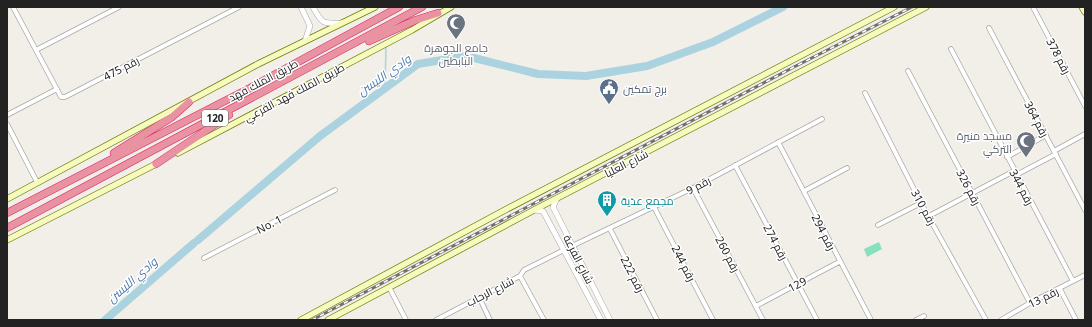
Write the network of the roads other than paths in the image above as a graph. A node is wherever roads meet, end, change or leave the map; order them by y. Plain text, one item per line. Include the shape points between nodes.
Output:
1 (13, 7) edge
2 (119, 7) edge
3 (239, 7) edge
4 (301, 7) edge
5 (375, 7) edge
6 (399, 7) edge
7 (422, 7) edge
8 (451, 7) edge
9 (894, 7) edge
10 (926, 7) edge
11 (1033, 7) edge
12 (1082, 7) edge
13 (314, 9) edge
14 (1085, 12) edge
15 (438, 13) junction
16 (305, 14) junction
17 (342, 23) junction
18 (989, 28) dead end
19 (305, 41) junction
20 (951, 49) dead end
21 (36, 50) junction
22 (342, 50) junction
23 (908, 72) dead end
24 (57, 88) junction
25 (864, 93) dead end
26 (256, 96) junction
27 (189, 102) junction
28 (1085, 106) edge
29 (7, 115) edge
30 (822, 119) dead end
31 (8, 127) edge
32 (1085, 134) edge
33 (1046, 135) junction
34 (778, 142) junction
35 (1055, 152) junction
36 (1007, 157) junction
37 (106, 162) junction
38 (156, 164) junction
39 (735, 165) junction
40 (847, 168) dead end
41 (1015, 173) junction
42 (38, 182) junction
43 (693, 188) junction
44 (335, 190) dead end
45 (804, 191) junction
46 (972, 194) junction
47 (7, 198) edge
48 (557, 198) junction
49 (921, 203) junction
50 (654, 206) junction
51 (534, 210) junction
52 (1085, 210) edge
53 (7, 213) edge
54 (557, 216) junction
55 (929, 216) junction
56 (549, 220) junction
57 (878, 225) dead end
58 (7, 228) edge
59 (610, 229) junction
60 (7, 240) edge
61 (572, 246) junction
62 (564, 250) junction
63 (204, 258) dead end
64 (839, 262) junction
65 (1085, 275) edge
66 (520, 276) junction
67 (1073, 281) junction
68 (798, 284) junction
69 (389, 287) junction
70 (1060, 288) junction
71 (479, 297) junction
72 (1030, 303) junction
73 (756, 306) junction
74 (924, 316) dead end
75 (301, 320) edge
76 (328, 320) edge
77 (406, 320) edge
78 (436, 320) edge
79 (490, 320) edge
80 (544, 320) edge
81 (601, 320) edge
82 (610, 320) edge
83 (657, 320) edge
84 (713, 320) edge
85 (763, 320) edge
86 (816, 320) edge
87 (871, 320) edge
88 (916, 320) edge
89 (986, 320) edge
90 (1001, 320) edge
91 (1076, 320) edge

1 - 21 street
2 - 21 street
3 - 24 street, رقم 475 via 66,97 61,97
4 - 16 street
5 - 17 main road
6 - 37 highway, طريق الملك فهد / 120
7 - 22 highway, طريق الملك فهد / 120
8 - 15 main road, طريق الملك فهد الفرعي
9 - 75 main road, شارع العليا via 659,132 505,210
10 - 48 main road, شارع العليا
11 - 28 street, رقم 378
12 - 14 main road
13 - 16 street via 313,17
13 - 17 street via 321,22 325,24
15 - 22 highway
15 - 38 main road, طريق الملك فهد الفرعي via 412,30
16 - 19 street via 310,26
17 - 19 main road
18 - 33 street, رقم 364
19 - 27 main road
20 - 36 street, رقم 344
21 - 24 street
22 - 26 highway, طريق الملك فهد / 120
23 - 46 street, رقم 326
24 - 29 street
25 - 49 street, رقم 310
26 - 38 highway
26 - 58 highway, طريق الملك فهد / 120
27 - 37 highway via 172,117 111,156
27 - 42 main road
30 - 34 street, رقم 9
31 - 42 street
32 - 35 street
33 - 35 street, رقم 364
33 - 36 street
34 - 39 street, رقم 9
34 - 45 street, رقم 294
35 - 41 street
35 - 52 street, رقم 364
36 - 41 street, رقم 344
37 - 53 highway, طريق الملك فهد / 120
38 - 60 main road, طريق الملك فهد الفرعي
39 - 43 street, رقم 9
39 - 68 street, رقم 274
40 - 45 street
41 - 46 street
41 - 67 street, رقم 344
42 - 47 main road
43 - 50 street, رقم 9
43 - 73 street, رقم 260
44 - 63 street, No. 1
45 - 64 street, رقم 294
46 - 55 street
46 - 72 street, رقم 326
48 - 51 main road, شارع العليا
48 - 54 street, شارع الفرعة via 553,207
49 - 55 street, رقم 310
49 - 57 street
50 - 59 street, رقم 9
50 - 84 street, رقم 244
51 - 56 street, شارع الفرعة via 543,211
51 - 69 main road, شارع العليا
54 - 56 street via 552,216
54 - 61 street, شارع الفرعة
55 - 89 street, رقم 310
56 - 62 street, شارع الفرعة
59 - 61 street, رقم 9
59 - 83 street, رقم 222
61 - 82 street, شارع الفرعة
62 - 66 street, شارع الرحاب via 524,270
62 - 81 street, شارع الفرعة
64 - 68 street, 129
64 - 87 street, رقم 294
65 - 67 street, رقم 13
66 - 71 street, شارع الرحاب
66 - 80 street
67 - 70 street, رقم 13
68 - 73 street, 129
68 - 86 street, رقم 274
69 - 76 main road, شارع العليا
69 - 77 street
70 - 72 street, رقم 13
70 - 91 street
71 - 78 street, شارع الرحاب
71 - 79 street
72 - 90 street, رقم 13
73 - 85 street, رقم 260
74 - 88 street

